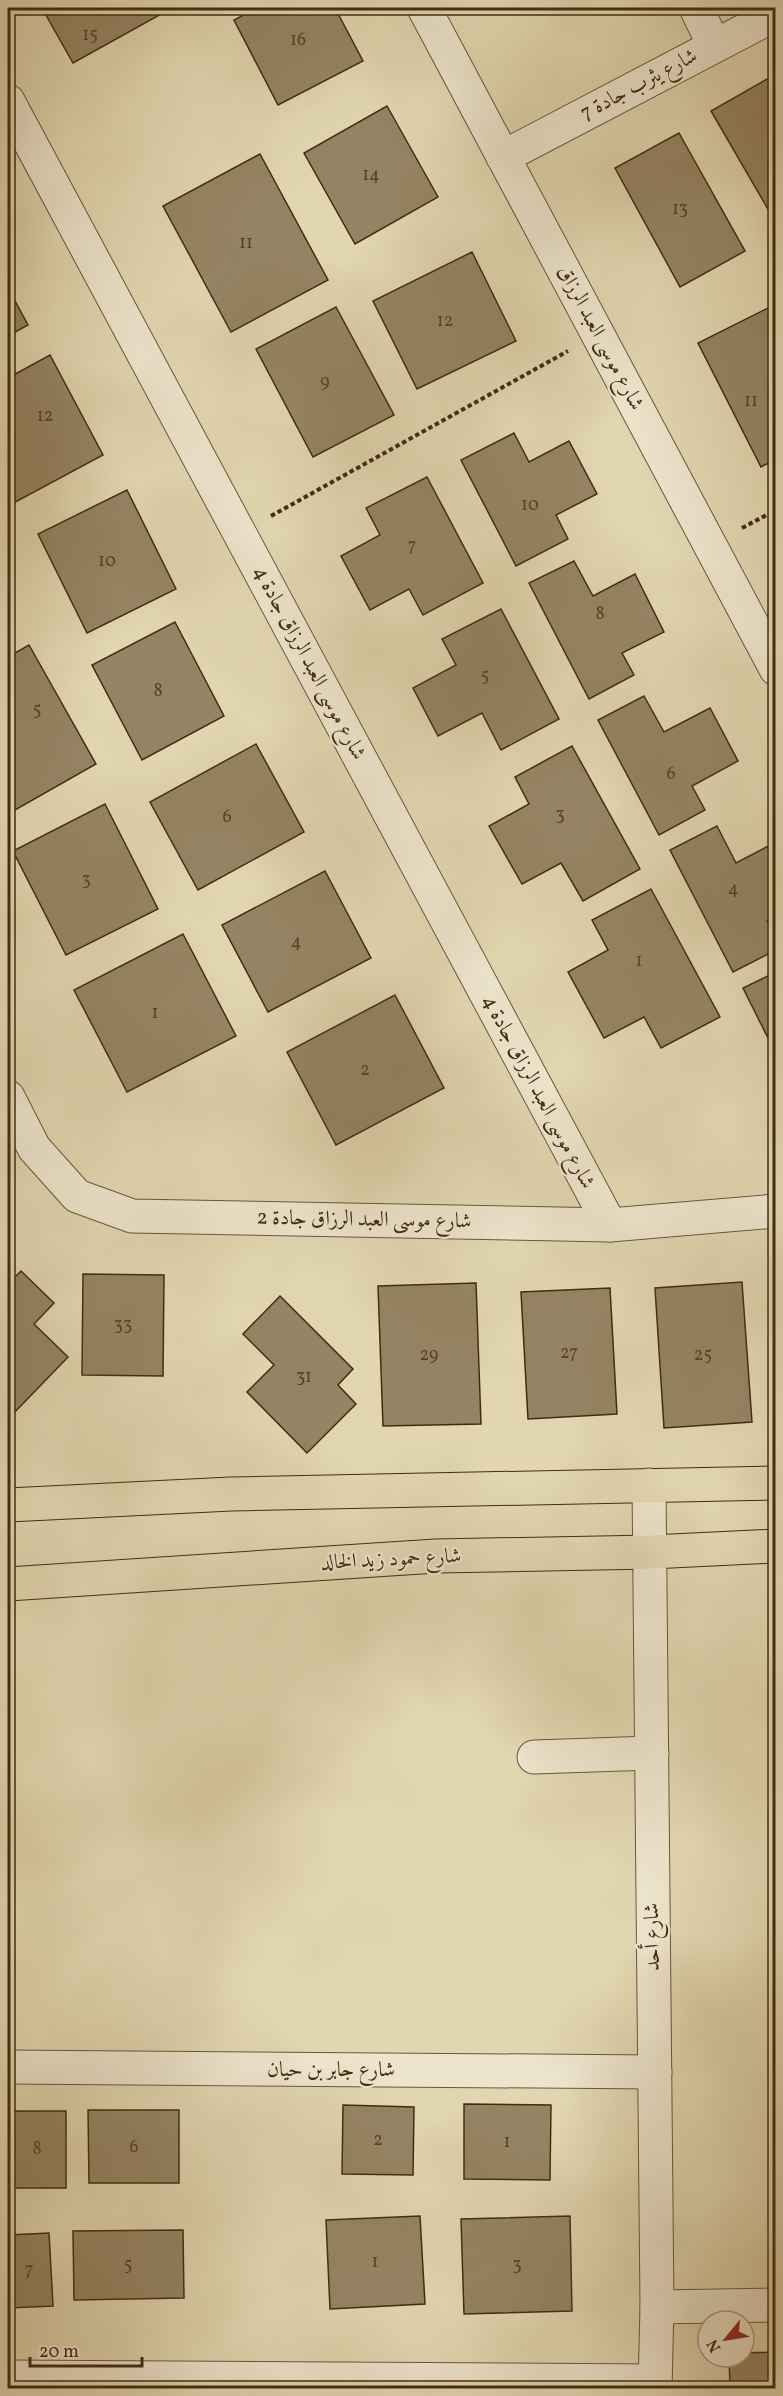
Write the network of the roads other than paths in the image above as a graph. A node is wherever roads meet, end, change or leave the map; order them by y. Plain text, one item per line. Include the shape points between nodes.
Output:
1 (424, 8) edge
2 (696, 8) edge
3 (776, 14) edge
4 (714, 45) junction
5 (10, 113) edge
6 (503, 157) junction
7 (776, 669) edge
8 (8, 1097) edge
9 (776, 1211) edge
10 (610, 1225) junction
11 (776, 1483) edge
12 (649, 1485) junction
13 (8, 1505) edge
14 (776, 1546) edge
15 (651, 1552) junction
16 (8, 1584) edge
17 (652, 1753) junction
18 (534, 1757) dead end
19 (8, 2067) edge
20 (654, 2072) junction
21 (776, 2305) edge
22 (657, 2307) junction
23 (8, 2377) edge
24 (655, 2385) edge

1 - 6 street, شارع موسى العبد الرزاق
2 - 4 street
3 - 4 street, شارع يثرب جادة 7
4 - 6 street, شارع يثرب جادة 7
5 - 10 street, شارع موسى العبد الرزاق جادة 4
6 - 7 street, شارع موسى العبد الرزاق
8 - 10 street, شارع موسى العبد الرزاق جادة 2 via 34,1148 77,1196 132,1216
9 - 10 street, شارع موسى العبد الرزاق جادة 2
11 - 12 main road
12 - 13 main road via 231,1494
12 - 15 street, شارع أحد
14 - 15 main road, شارع حمود زيد الخالد
15 - 16 main road, شارع حمود زيد الخالد via 436,1557
15 - 17 street, شارع أحد
17 - 18 street
17 - 20 street, شارع أحد
19 - 20 street, شارع جابر بن حيان
20 - 22 street, شارع أحد
21 - 22 street
22 - 24 street, شارع أحد
23 - 24 street

